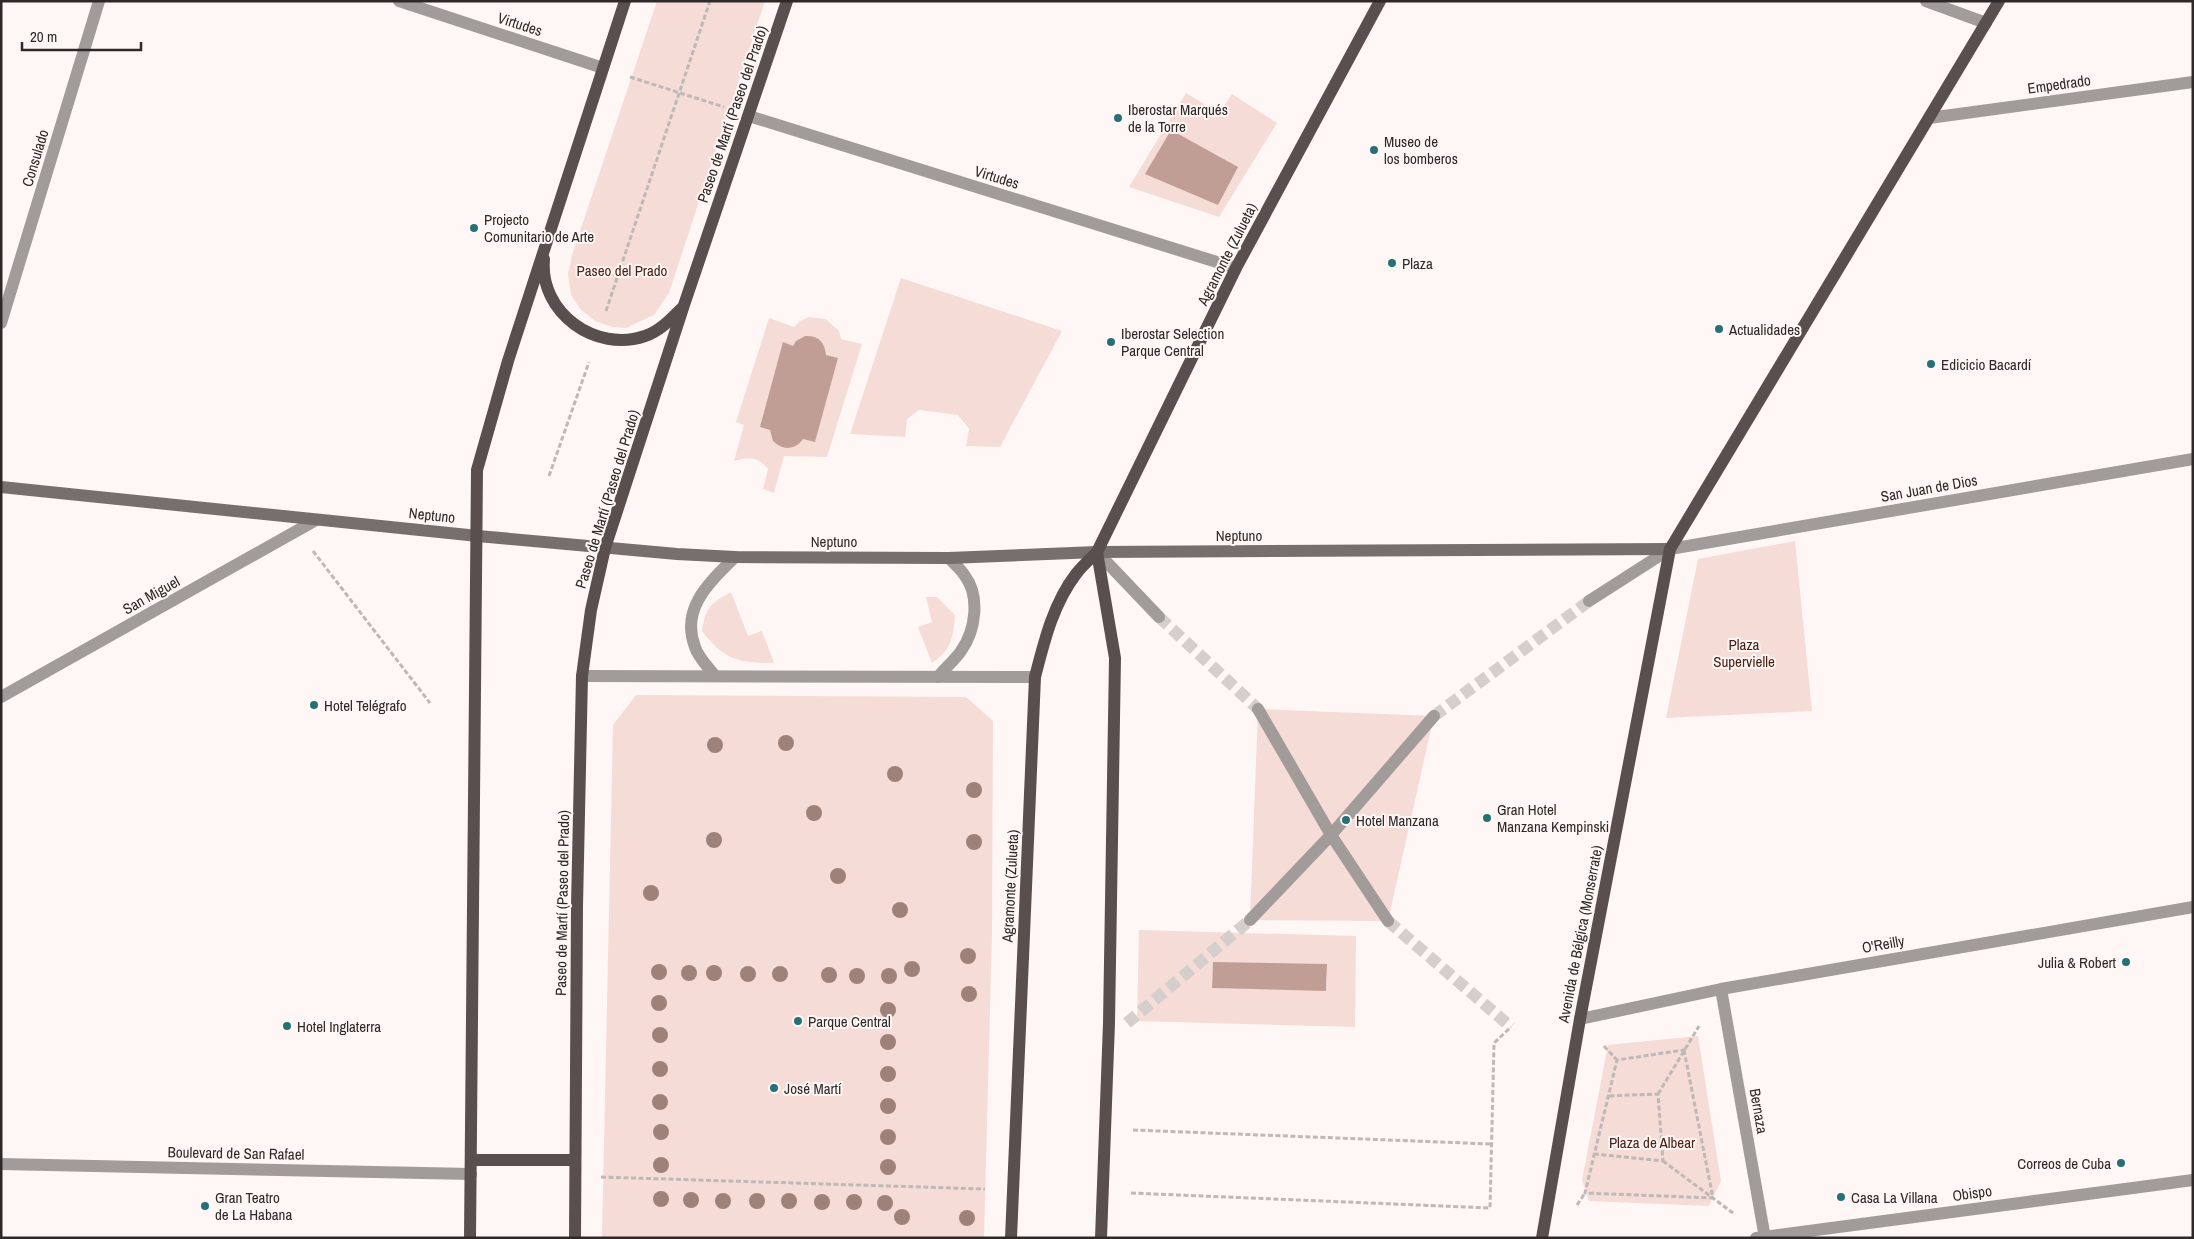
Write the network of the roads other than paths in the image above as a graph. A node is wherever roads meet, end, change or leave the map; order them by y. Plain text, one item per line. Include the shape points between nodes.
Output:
1 (99, 1) edge
2 (399, 1) edge
3 (625, 1) edge
4 (786, 1) edge
5 (1380, 1) edge
6 (1926, 1) edge
7 (1999, 1) edge
8 (1986, 23) junction
9 (603, 68) junction
10 (2193, 82) edge
11 (749, 116) junction
12 (1929, 118) junction
13 (549, 237) junction
14 (1236, 268) junction
15 (684, 305) junction
16 (1, 323) edge
17 (2193, 459) edge
18 (1, 487) edge
19 (316, 520) junction
20 (478, 536) junction
21 (606, 548) junction
22 (1670, 549) junction
23 (1097, 552) junction
24 (735, 557) junction
25 (949, 558) junction
26 (1590, 601) tunnel mouth
27 (1159, 617) tunnel mouth
28 (582, 676) junction
29 (715, 676) junction
30 (938, 677) junction
31 (1035, 677) junction
32 (1, 697) edge
33 (1258, 709) tunnel mouth
34 (1434, 716) tunnel mouth
35 (1331, 835) junction
36 (2193, 907) edge
37 (1250, 920) tunnel mouth
38 (1388, 921) tunnel mouth
39 (1721, 989) junction
40 (1580, 1019) junction
41 (471, 1160) junction
42 (575, 1160) junction
43 (1, 1164) edge
44 (471, 1174) junction
45 (2193, 1180) edge
46 (1762, 1237) edge
47 (470, 1238) edge
48 (575, 1238) edge
49 (1011, 1238) edge
50 (1101, 1238) edge
51 (1542, 1238) edge

1 - 16 street, Consulado
2 - 9 street, Virtudes
3 - 9 main road
4 - 11 main road, Paseo de Martí (Paseo del Prado)
5 - 14 main road, Agramonte (Zulueta)
6 - 8 street
7 - 8 main road
8 - 12 main road
9 - 13 main road
10 - 12 street, Empedrado
11 - 14 street, Virtudes
11 - 15 main road, Paseo de Martí (Paseo del Prado)
12 - 22 main road
13 - 15 main road via 543,261 546,286 558,309 575,326 598,337 622,340 646,336 668,323
13 - 20 main road via 508,361 477,470
14 - 23 main road, Agramonte (Zulueta)
15 - 21 main road, Paseo de Martí (Paseo del Prado)
17 - 22 street, San Juan de Dios
18 - 19 main road, Neptuno
19 - 20 main road, Neptuno
19 - 32 street, San Miguel
20 - 21 main road, Neptuno
20 - 41 main road
21 - 24 main road, Neptuno
21 - 28 main road, Paseo de Martí (Paseo del Prado) via 590,610
22 - 23 main road, Neptuno
22 - 26 street
22 - 40 main road, Avenida de Bélgica (Monserrate)
23 - 25 main road, Neptuno
23 - 27 street
23 - 31 main road, Agramonte (Zulueta) via 1076,575 1058,607 1045,635
23 - 50 main road via 1116,658
24 - 25 main road, Neptuno
24 - 29 street via 706,585 694,606 690,625 695,648
25 - 30 street via 965,576 972,589 975,606 971,630 962,650
28 - 29 street
28 - 42 main road, Paseo de Martí (Paseo del Prado)
29 - 30 street
30 - 31 street
31 - 49 main road, Agramonte (Zulueta)
33 - 35 street
34 - 35 street
35 - 37 street
35 - 38 street
36 - 39 street, O'Reilly
39 - 40 street, O'Reilly
39 - 46 street, Bernaza
40 - 51 main road, Avenida de Bélgica (Monserrate)
41 - 42 main road
41 - 44 main road
42 - 48 main road, Paseo de Martí (Paseo del Prado)
43 - 44 street, Boulevard de San Rafael
44 - 47 main road
45 - 46 street, Obispo

